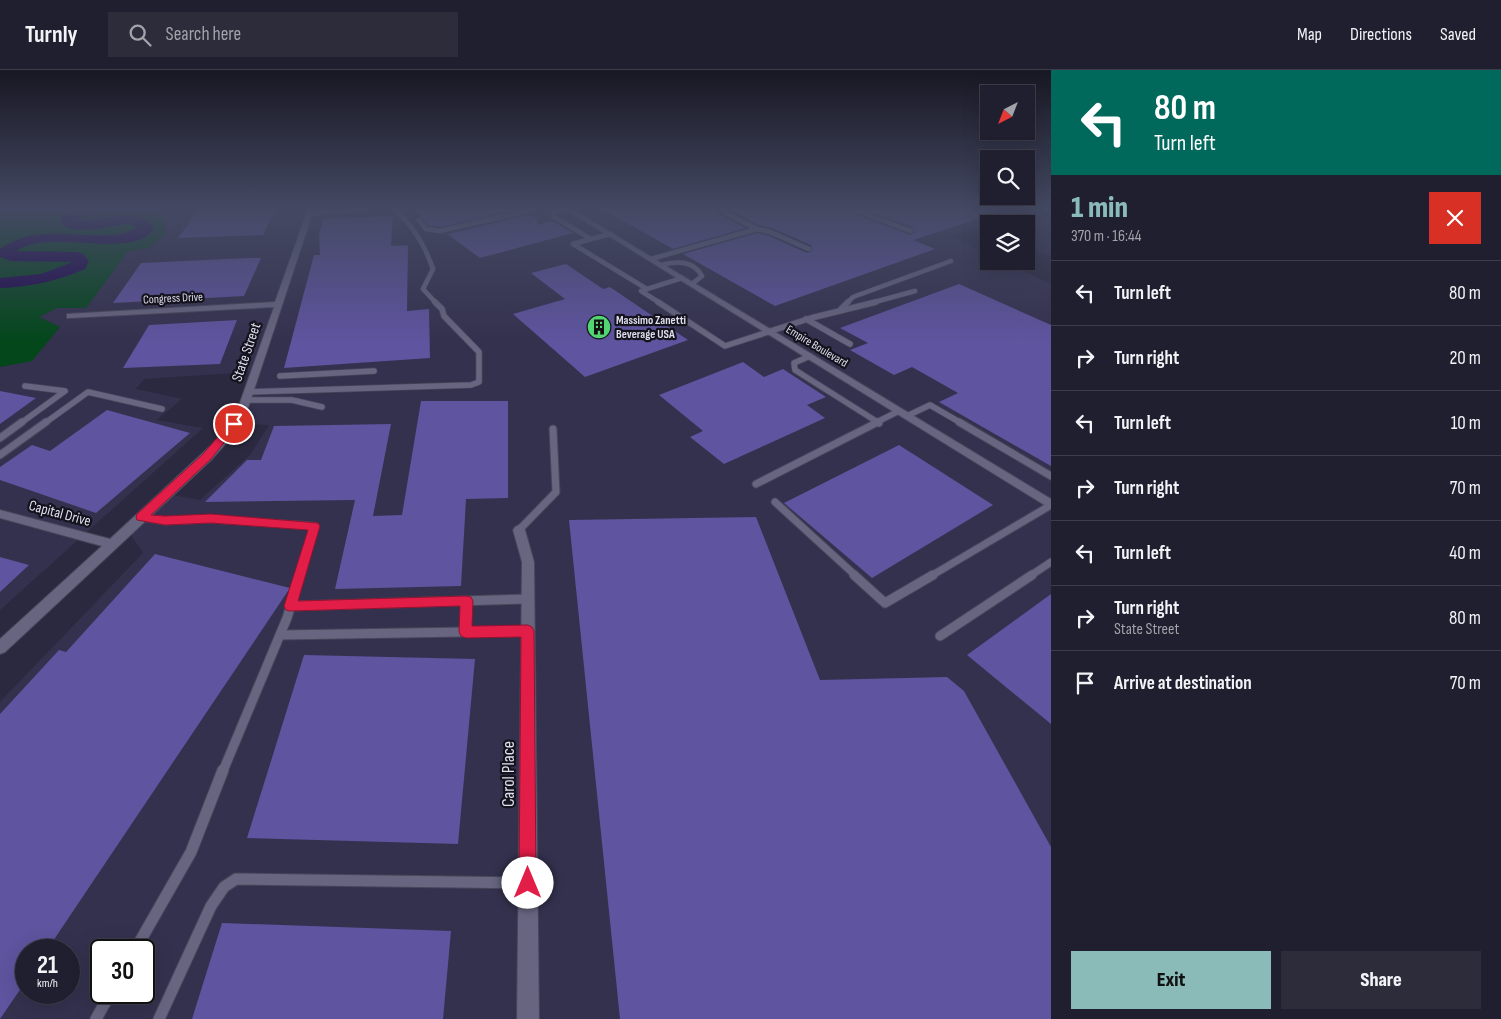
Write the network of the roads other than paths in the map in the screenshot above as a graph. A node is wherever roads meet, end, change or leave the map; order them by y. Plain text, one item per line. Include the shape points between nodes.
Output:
1 (295, 253) edge
2 (427, 253) edge
3 (588, 253) edge
4 (642, 253) edge
5 (671, 253) edge
6 (651, 259) junction
7 (951, 261) dead end
8 (661, 264) junction
9 (682, 278) junction
10 (692, 284) junction
11 (647, 289) junction
12 (915, 291) dead end
13 (278, 304) junction
14 (839, 310) junction
15 (70, 316) dead end
16 (806, 320) junction
17 (768, 330) junction
18 (850, 344) dead end
19 (810, 356) junction
20 (374, 371) dead end
21 (307, 375) junction
22 (280, 376) dead end
23 (25, 386) dead end
24 (304, 391) junction
25 (247, 396) junction
26 (322, 407) dead end
27 (162, 409) dead end
28 (903, 414) junction
29 (879, 423) junction
30 (553, 429) dead end
31 (0, 438) edge
32 (0, 455) edge
33 (1051, 476) edge
34 (756, 484) dead end
35 (775, 502) dead end
36 (1051, 505) edge
37 (0, 514) edge
38 (141, 517) junction
39 (519, 530) joint
40 (112, 544) junction
41 (1051, 562) edge
42 (528, 599) junction
43 (466, 601) junction
44 (290, 606) junction
45 (528, 631) junction
46 (466, 632) junction
47 (280, 635) junction
48 (940, 636) dead end
49 (0, 648) edge
50 (528, 883) junction
51 (141, 939) edge
52 (104, 1004) edge
53 (96, 1019) edge
54 (158, 1019) edge
55 (528, 1019) edge

1 - 13 street, State Street
2 - 24 lane via 433,269 423,289 479,352 479,382 471,385
3 - 11 lane
4 - 6 street, Empire Boulevard
5 - 6 lane
6 - 8 street, Empire Boulevard
7 - 14 lane via 853,297
8 - 9 street, Empire Boulevard
8 - 10 lane via 691,264 702,276
9 - 10 street, Empire Boulevard
9 - 11 lane
10 - 17 street, Empire Boulevard
11 - 17 lane via 641,291 725,346
12 - 14 lane
13 - 15 street, Congress Drive
13 - 25 street, State Street
14 - 16 lane
16 - 17 lane
16 - 18 lane
17 - 19 street, Empire Boulevard
19 - 28 street, Empire Boulevard
19 - 29 lane via 794,363 795,370
20 - 21 lane
21 - 22 lane
21 - 24 lane
23 - 31 lane via 65,391
24 - 25 lane
25 - 26 lane via 292,400
25 - 38 street, State Street via 223,440
27 - 32 lane via 88,392
28 - 29 lane
28 - 33 lane via 930,405
28 - 36 street, Empire Boulevard
29 - 34 lane
30 - 39 lane via 556,492
35 - 36 lane via 885,603
37 - 40 street, Capital Drive
38 - 40 street, State Street
38 - 44 lane via 165,520 211,518 314,526
39 - 42 street, Carol Place via 528,562
40 - 49 street, State Street
41 - 48 lane
42 - 43 lane
42 - 45 street, Carol Place
43 - 44 lane
43 - 46 lane
44 - 47 lane
45 - 46 lane
45 - 50 street, Carol Place
46 - 47 lane
47 - 51 lane via 191,852
50 - 54 lane via 236,879 224,887 212,906
50 - 55 street, Carol Place
52 - 53 lane

